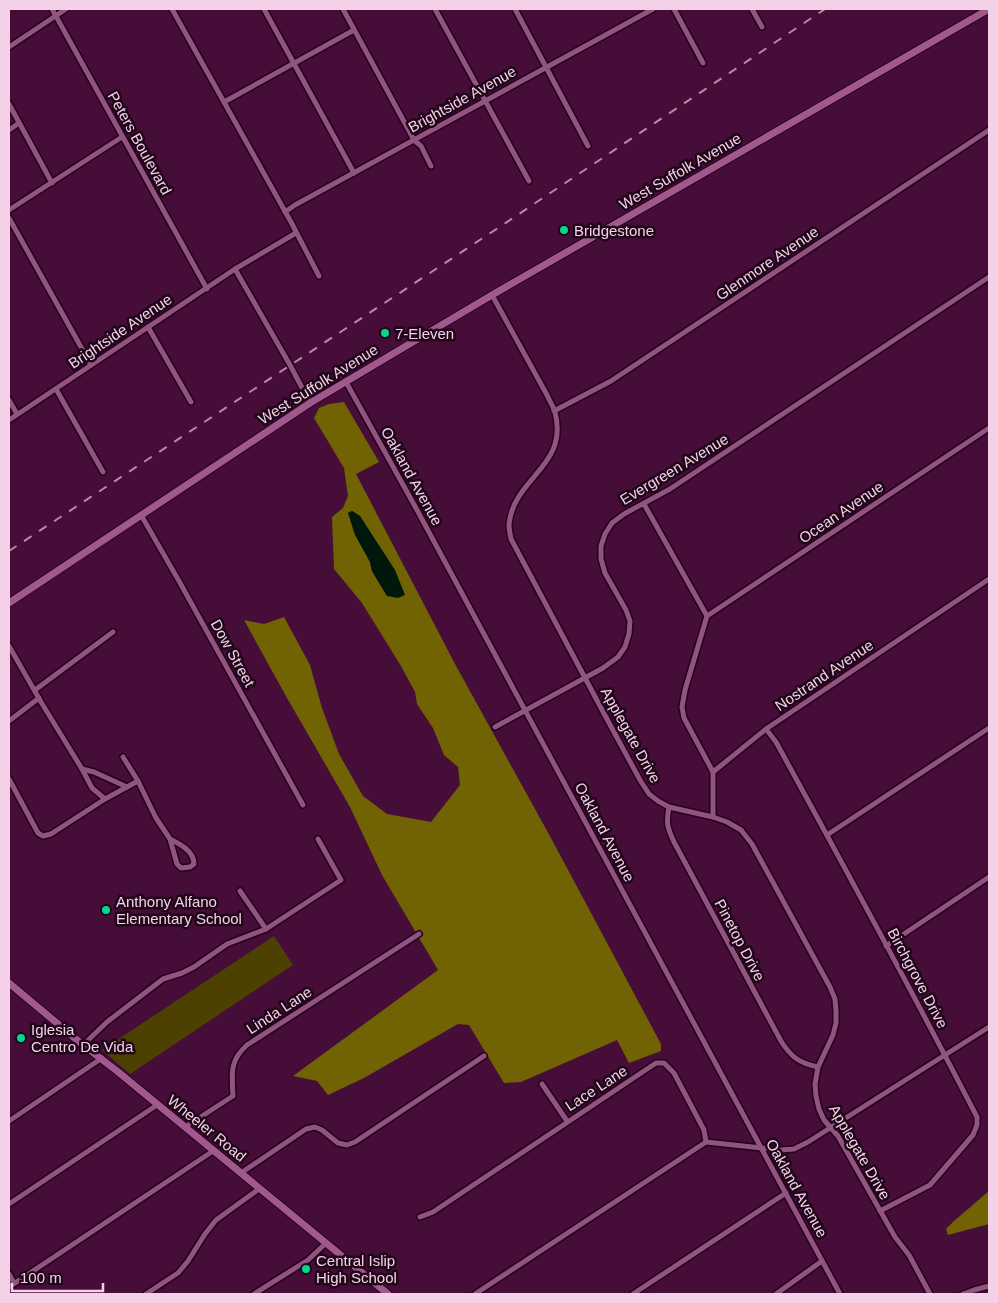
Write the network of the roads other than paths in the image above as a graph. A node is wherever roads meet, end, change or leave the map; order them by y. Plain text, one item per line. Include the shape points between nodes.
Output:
1 (52, 9) edge
2 (66, 9) edge
3 (172, 9) edge
4 (264, 9) edge
5 (342, 9) edge
6 (435, 9) edge
7 (515, 9) edge
8 (653, 9) edge
9 (674, 9) edge
10 (752, 9) edge
11 (989, 9) edge
12 (56, 16) junction
13 (762, 27) dead end
14 (354, 30) junction
15 (9, 47) edge
16 (703, 62) dead end
17 (294, 64) junction
18 (547, 67) junction
19 (485, 101) junction
20 (224, 102) junction
21 (9, 104) edge
22 (19, 123) junction
23 (9, 130) edge
24 (989, 130) edge
25 (122, 136) junction
26 (414, 140) junction
27 (588, 146) dead end
28 (431, 166) dead end
29 (354, 173) junction
30 (529, 182) dead end
31 (52, 183) junction
32 (9, 210) edge
33 (285, 212) junction
34 (9, 218) edge
35 (296, 233) junction
36 (235, 269) junction
37 (319, 276) dead end
38 (989, 277) edge
39 (207, 289) junction
40 (492, 295) junction
41 (148, 327) junction
42 (91, 365) junction
43 (346, 382) junction
44 (56, 389) junction
45 (9, 400) edge
46 (190, 402) dead end
47 (310, 403) junction
48 (554, 411) junction
49 (17, 414) junction
50 (9, 420) edge
51 (989, 428) edge
52 (103, 472) dead end
53 (644, 504) junction
54 (141, 515) junction
55 (989, 579) edge
56 (9, 603) edge
57 (706, 616) junction
58 (113, 632) dead end
59 (9, 646) edge
60 (586, 678) junction
61 (35, 690) junction
62 (39, 698) junction
63 (524, 711) junction
64 (9, 720) edge
65 (495, 727) dead end
66 (989, 728) edge
67 (766, 729) junction
68 (123, 757) dead end
69 (82, 769) junction
70 (712, 772) junction
71 (9, 779) edge
72 (138, 781) junction
73 (127, 787) junction
74 (105, 799) junction
75 (303, 805) dead end
76 (669, 807) junction
77 (713, 817) junction
78 (827, 835) junction
79 (170, 839) junction
80 (318, 839) dead end
81 (989, 877) edge
82 (240, 890) dead end
83 (266, 929) junction
84 (418, 934) dead end
85 (886, 946) junction
86 (9, 984) edge
87 (989, 1027) edge
88 (83, 1045) junction
89 (484, 1056) dead end
90 (946, 1056) junction
91 (102, 1058) junction
92 (818, 1067) junction
93 (542, 1084) dead end
94 (158, 1105) junction
95 (9, 1121) edge
96 (567, 1121) junction
97 (185, 1127) junction
98 (831, 1128) junction
99 (706, 1142) junction
100 (761, 1148) junction
101 (214, 1150) junction
102 (241, 1173) junction
103 (260, 1189) junction
104 (786, 1193) junction
105 (9, 1204) edge
106 (880, 1211) junction
107 (420, 1217) dead end
108 (326, 1243) junction
109 (822, 1261) junction
110 (9, 1274) edge
111 (14, 1283) junction
112 (989, 1286) edge
113 (9, 1287) edge
114 (146, 1294) edge
115 (254, 1294) edge
116 (388, 1294) edge
117 (475, 1294) edge
118 (633, 1294) edge
119 (776, 1294) edge
120 (840, 1294) edge
121 (930, 1294) edge
122 (963, 1294) edge

1 - 12 street, Peters Boulevard
2 - 12 street
3 - 20 street
4 - 17 street
5 - 14 street
6 - 19 street
7 - 18 street
8 - 18 street, Brightside Avenue
9 - 16 street
10 - 13 street
11 - 40 main road, West Suffolk Avenue
12 - 15 street
12 - 25 street, Peters Boulevard
14 - 17 street
14 - 26 street
17 - 20 street
17 - 29 street
18 - 19 street, Brightside Avenue
18 - 27 street
19 - 26 street, Brightside Avenue
19 - 30 street
20 - 33 street
21 - 22 street
22 - 23 street
22 - 31 street
24 - 48 street, Glenmore Avenue via 611,381
25 - 31 street
25 - 39 street, Peters Boulevard
26 - 28 street via 421,146
26 - 29 street, Brightside Avenue
29 - 33 street, Brightside Avenue
31 - 32 street
33 - 35 street
34 - 42 street
35 - 36 street, Brightside Avenue
35 - 37 street
36 - 39 street, Brightside Avenue
36 - 47 street
38 - 53 street, Evergreen Avenue
39 - 41 street, Brightside Avenue
40 - 43 main road, West Suffolk Avenue
40 - 48 street, Applegate Drive
41 - 42 street, Brightside Avenue
41 - 46 street
42 - 44 street, Brightside Avenue
43 - 47 main road, West Suffolk Avenue
43 - 63 street, Oakland Avenue
44 - 49 street, Brightside Avenue
44 - 52 street
45 - 49 street
47 - 54 main road, West Suffolk Avenue
48 - 60 street, Applegate Drive via 556,443 550,459 521,493 509,524 511,539
49 - 50 street, Brightside Avenue
51 - 57 street, Ocean Avenue
53 - 57 street
53 - 60 street, Evergreen Avenue via 612,523 600,546 606,573 630,621 629,634 618,657
54 - 56 main road, West Suffolk Avenue
54 - 75 street, Dow Street
55 - 67 street, Nostrand Avenue
57 - 70 street via 682,707 684,718
58 - 61 street
59 - 61 street
60 - 63 street, Evergreen Avenue
60 - 76 street, Applegate Drive via 649,794
61 - 62 street
62 - 64 street
62 - 69 street
63 - 65 street, Evergreen Avenue
63 - 100 street, Oakland Avenue
66 - 78 street
67 - 70 street, Nostrand Avenue
67 - 78 street, Birchgrove Drive
68 - 72 street
69 - 73 street
69 - 74 street via 92,788
70 - 77 street
71 - 74 street via 38,833 43,836
72 - 73 street
72 - 79 street
73 - 74 street
76 - 77 street, Applegate Drive
76 - 92 street, Pinetop Drive via 667,829 781,1041 797,1060
77 - 92 street, Applegate Drive via 741,830 752,844 830,987 836,1004 836,1023
78 - 85 street, Birchgrove Drive
79 - 79 street via 177,864 181,868 194,864 192,856 182,845
80 - 83 street via 341,880
81 - 85 street
82 - 83 street
83 - 88 street via 227,944 194,967 163,979 119,1012
84 - 97 street, Linda Lane via 239,1052 232,1074 233,1096
85 - 90 street, Birchgrove Drive
86 - 88 main road, Wheeler Road
87 - 90 street
88 - 91 main road, Wheeler Road
89 - 102 street via 355,1142 348,1145 338,1143 322,1130 315,1127 306,1129
90 - 98 street
90 - 106 street, Birchgrove Drive via 977,1117 973,1136 930,1185
91 - 94 main road, Wheeler Road
91 - 95 street
92 - 98 street, Applegate Drive via 816,1096 819,1110
93 - 96 street
94 - 97 main road, Wheeler Road
94 - 105 street
96 - 99 street, Lace Lane via 656,1063 664,1062 674,1073 704,1130
96 - 107 street, Lace Lane via 433,1212
97 - 101 main road, Wheeler Road
98 - 100 street via 794,1149
98 - 106 street, Applegate Drive
99 - 100 street
99 - 117 street
100 - 104 street, Oakland Avenue
101 - 102 main road, Wheeler Road
101 - 111 street
102 - 103 main road, Wheeler Road
103 - 108 main road, Wheeler Road
103 - 114 street via 216,1220 178,1273
104 - 109 street, Oakland Avenue
104 - 118 street
106 - 121 street, Applegate Drive
108 - 115 street via 308,1260
108 - 116 main road, Wheeler Road
109 - 119 street
109 - 120 street, Oakland Avenue
110 - 111 street
111 - 113 street
112 - 122 street

